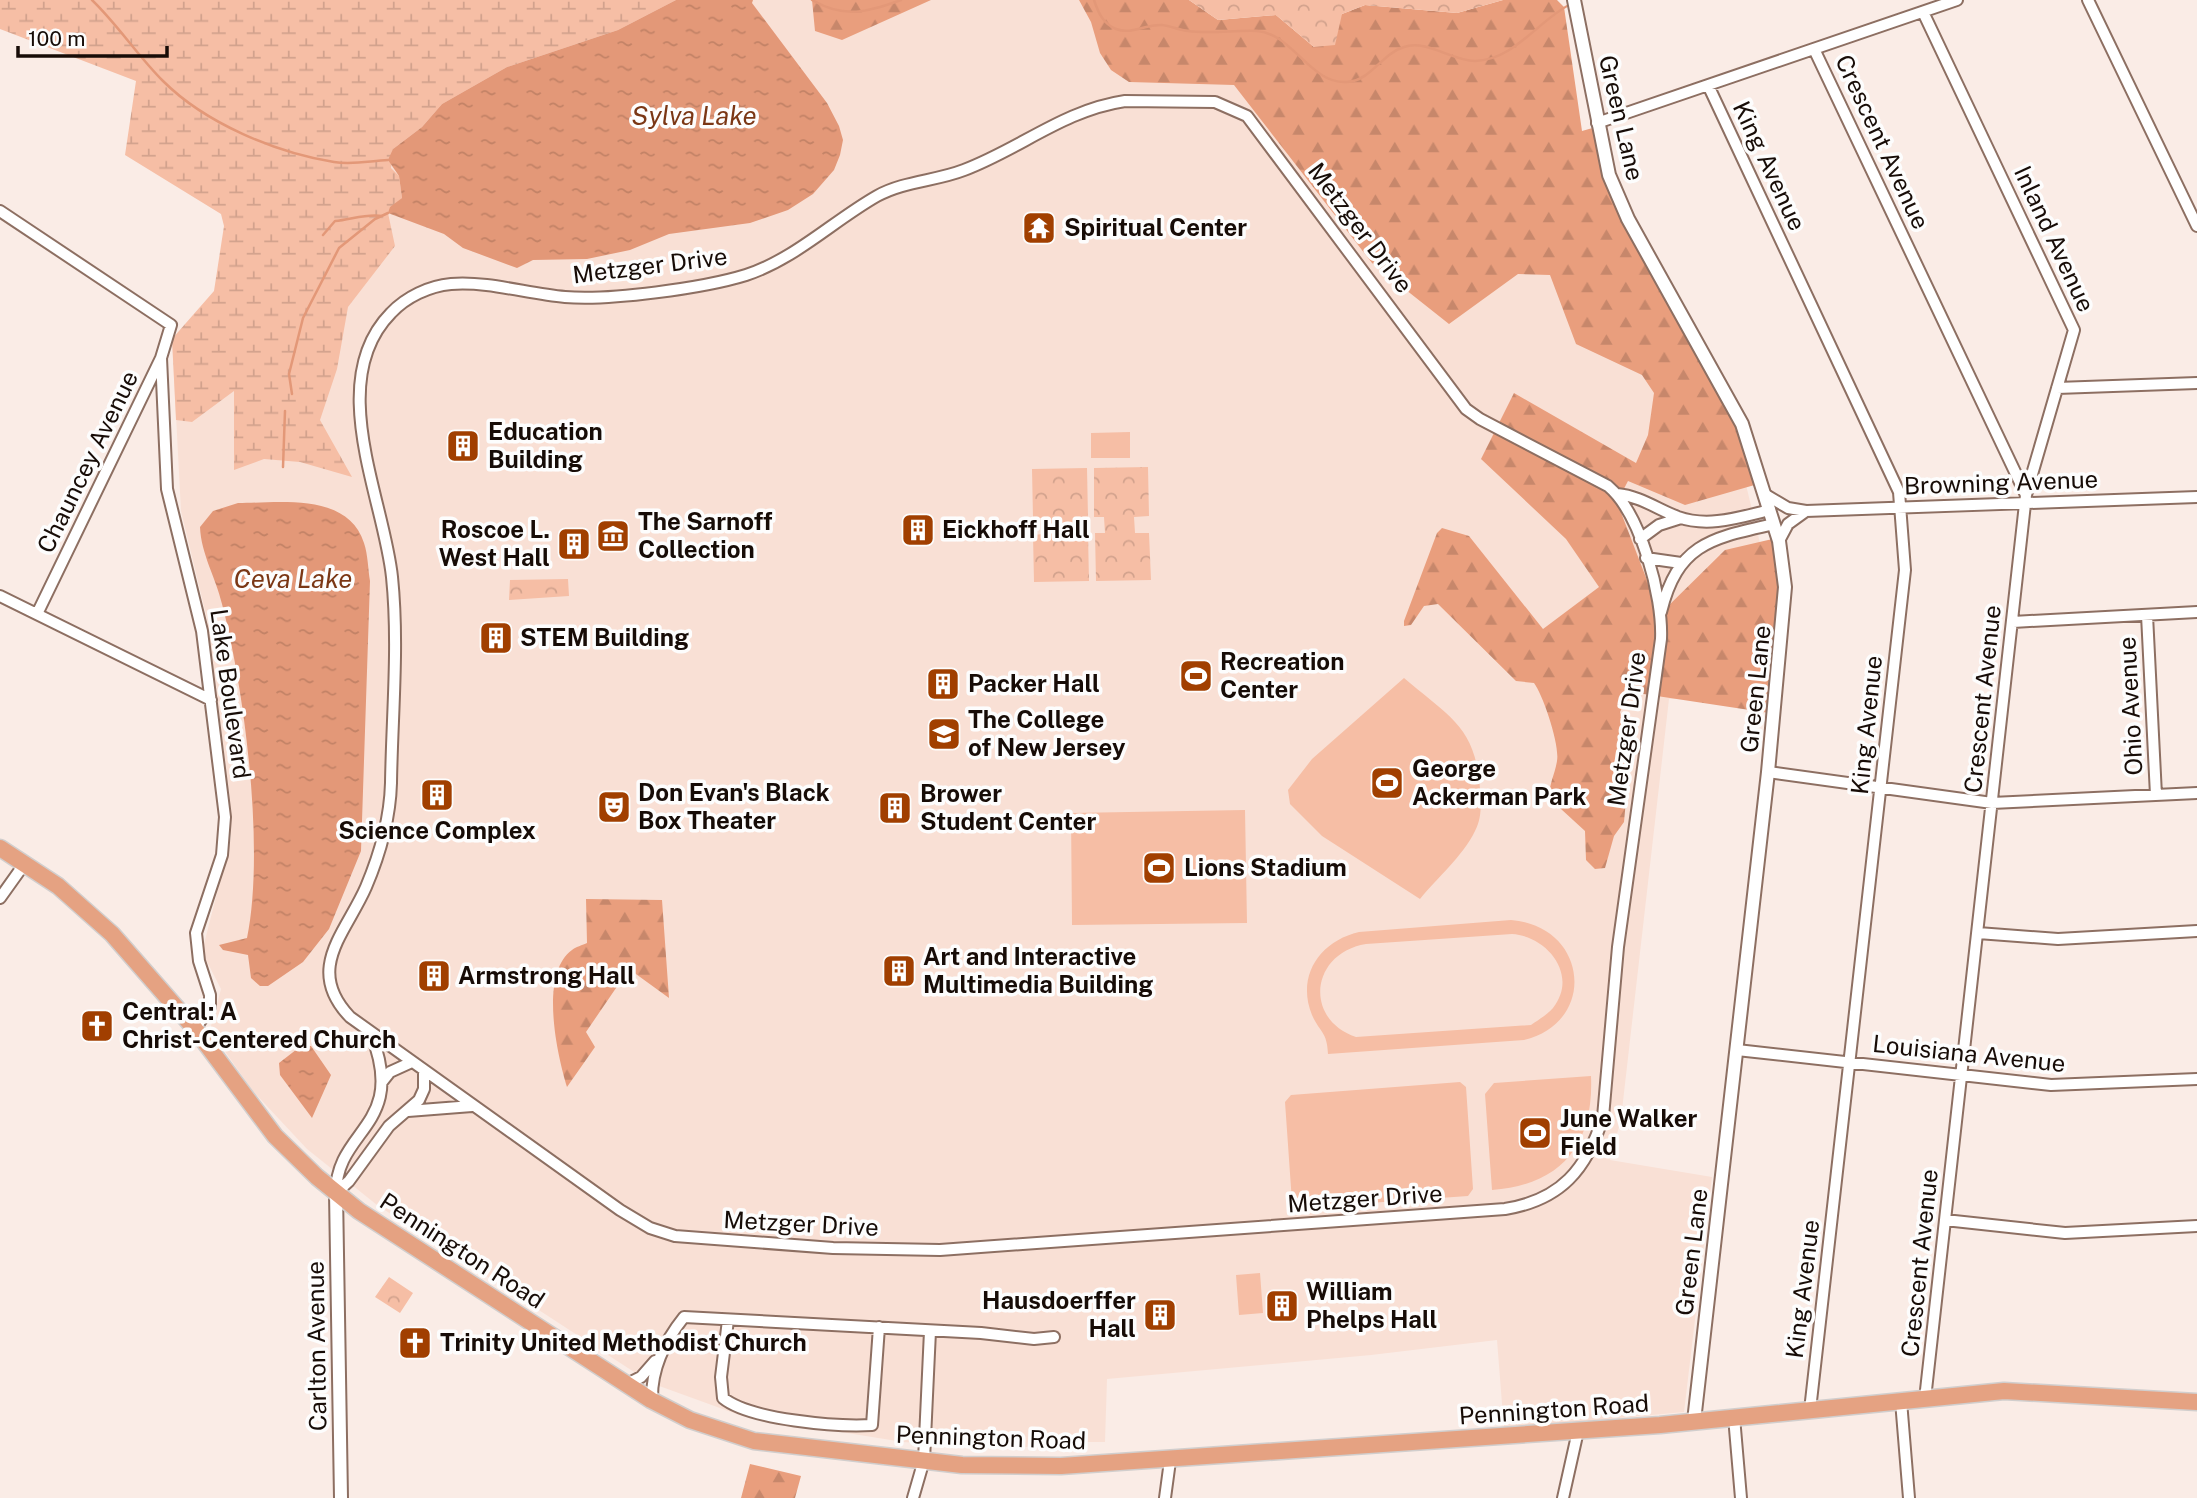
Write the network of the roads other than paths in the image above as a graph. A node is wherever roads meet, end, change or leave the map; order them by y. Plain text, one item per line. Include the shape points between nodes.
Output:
1 (1957, 0) edge
2 (2088, 0) edge
3 (1575, 4) edge
4 (1923, 12) junction
5 (1814, 49) junction
6 (1708, 85) junction
7 (1597, 123) junction
8 (1, 214) edge
9 (2197, 226) edge
10 (162, 358) junction
11 (2197, 383) edge
12 (2057, 388) junction
13 (1617, 494) junction
14 (1766, 495) junction
15 (2197, 497) edge
16 (2026, 499) junction
17 (1903, 508) junction
18 (1770, 510) junction
19 (1806, 512) junction
20 (1681, 517) junction
21 (1774, 524) junction
22 (1640, 539) junction
23 (1779, 541) junction
24 (1646, 558) junction
25 (1681, 563) junction
26 (0, 596) edge
27 (2197, 612) edge
28 (37, 614) junction
29 (1660, 614) junction
30 (2147, 615) junction
31 (2012, 622) junction
32 (211, 700) junction
33 (1768, 772) junction
34 (1881, 788) junction
35 (2197, 793) edge
36 (2156, 795) junction
37 (1992, 803) junction
38 (0, 848) edge
39 (25, 863) junction
40 (0, 898) edge
41 (2197, 931) edge
42 (1978, 933) junction
43 (195, 1029) junction
44 (371, 1032) junction
45 (1737, 1050) junction
46 (412, 1062) junction
47 (1850, 1063) junction
48 (424, 1070) junction
49 (1962, 1076) junction
50 (2197, 1079) edge
51 (382, 1082) junction
52 (474, 1106) junction
53 (408, 1111) junction
54 (336, 1192) junction
55 (1945, 1220) junction
56 (2197, 1226) edge
57 (728, 1320) junction
58 (879, 1327) junction
59 (930, 1331) junction
60 (1054, 1337) dead end
61 (659, 1357) junction
62 (625, 1385) junction
63 (1925, 1399) junction
64 (652, 1401) junction
65 (1901, 1401) junction
66 (2197, 1402) edge
67 (1810, 1410) junction
68 (1734, 1417) junction
69 (1693, 1421) junction
70 (1578, 1431) junction
71 (924, 1460) junction
72 (1170, 1461) junction
73 (341, 1498) edge
74 (913, 1498) edge
75 (1166, 1498) edge
76 (1563, 1498) edge
77 (1741, 1498) edge
78 (1909, 1498) edge

1 - 4 street
2 - 9 street
3 - 7 street, Green Lane
4 - 5 street
4 - 12 street, Inland Avenue via 2074,330
5 - 6 street
5 - 16 street, Crescent Avenue
6 - 7 street
6 - 17 street, King Avenue
7 - 14 street, Green Lane via 1616,195 1730,399
8 - 10 street, Chauncey Avenue via 170,326
10 - 28 street, Chauncey Avenue
10 - 32 street, Lake Boulevard via 167,489 195,597
11 - 12 street
12 - 16 street, Inland Avenue
13 - 20 street via 1633,495
13 - 22 street, Metzger Drive via 1630,511
13 - 44 street, Metzger Drive via 1466,409 1256,124 1233,108 1203,101 1125,101 1066,117 969,169 882,193 772,265 730,279 585,298 461,284 422,292 388,315 367,350 362,391 366,462 393,580 391,788 376,863 330,960 331,986 342,1008
14 - 18 street, Green Lane
14 - 19 street
15 - 16 street, Browning Avenue
16 - 17 street, Browning Avenue
16 - 31 street, Crescent Avenue
17 - 19 street, Browning Avenue
17 - 34 street, King Avenue via 1905,569
18 - 20 street via 1709,522
18 - 21 street, Green Lane
19 - 23 street via 1788,524
20 - 22 street
21 - 23 street, Green Lane
21 - 25 street via 1710,541
22 - 24 street, Metzger Drive
23 - 33 street, Green Lane via 1786,601
24 - 25 street
24 - 29 street, Metzger Drive
25 - 29 street
26 - 28 street
27 - 30 street
28 - 32 street
29 - 52 street, Metzger Drive via 1661,639 1618,947 1603,1117 1589,1156 1548,1197 1505,1209 940,1250 688,1238 638,1222
30 - 31 street
30 - 36 street, Ohio Avenue
31 - 37 street, Crescent Avenue
32 - 43 street, Lake Boulevard via 225,837 196,933 210,1007
33 - 34 street
33 - 45 street, Green Lane
34 - 37 street
34 - 47 street, King Avenue
35 - 36 street
36 - 37 street
37 - 42 street, Crescent Avenue
38 - 39 main road, Pennington Road
39 - 40 street
39 - 43 main road, Pennington Road via 112,934
41 - 42 street via 2058,939
42 - 49 street, Crescent Avenue
43 - 54 main road, Pennington Road via 275,1136
44 - 46 street, Metzger Drive
44 - 51 street
45 - 47 street, Louisiana Avenue
45 - 69 street, Green Lane
46 - 48 street, Metzger Drive
46 - 51 street via 390,1072
47 - 49 street, Louisiana Avenue
47 - 67 street, King Avenue
48 - 52 street, Metzger Drive
48 - 53 street via 424,1090
49 - 50 street, Louisiana Avenue via 2084,1086
49 - 55 street, Crescent Avenue
51 - 54 street via 376,1114 339,1169
52 - 53 street
53 - 54 street via 389,1126
54 - 62 main road, Pennington Road
54 - 73 street, Carlton Avenue
55 - 56 street via 2065,1233
55 - 63 street, Crescent Avenue
57 - 58 street
57 - 58 street via 723,1398 757,1411 847,1426 872,1425
57 - 61 street via 684,1317
58 - 59 street
59 - 60 street
59 - 71 street
61 - 62 street via 641,1377
61 - 64 street
62 - 64 main road, Pennington Road
63 - 65 main road, Pennington Road
63 - 66 main road, Pennington Road via 2024,1391
64 - 71 main road, Pennington Road via 690,1420 754,1441
65 - 67 main road, Pennington Road
65 - 78 street
67 - 68 main road, Pennington Road
68 - 69 main road, Pennington Road
68 - 77 street
69 - 70 main road, Pennington Road
70 - 72 main road, Pennington Road
70 - 76 street
71 - 72 main road, Pennington Road via 1048,1466
71 - 74 street
72 - 75 street

